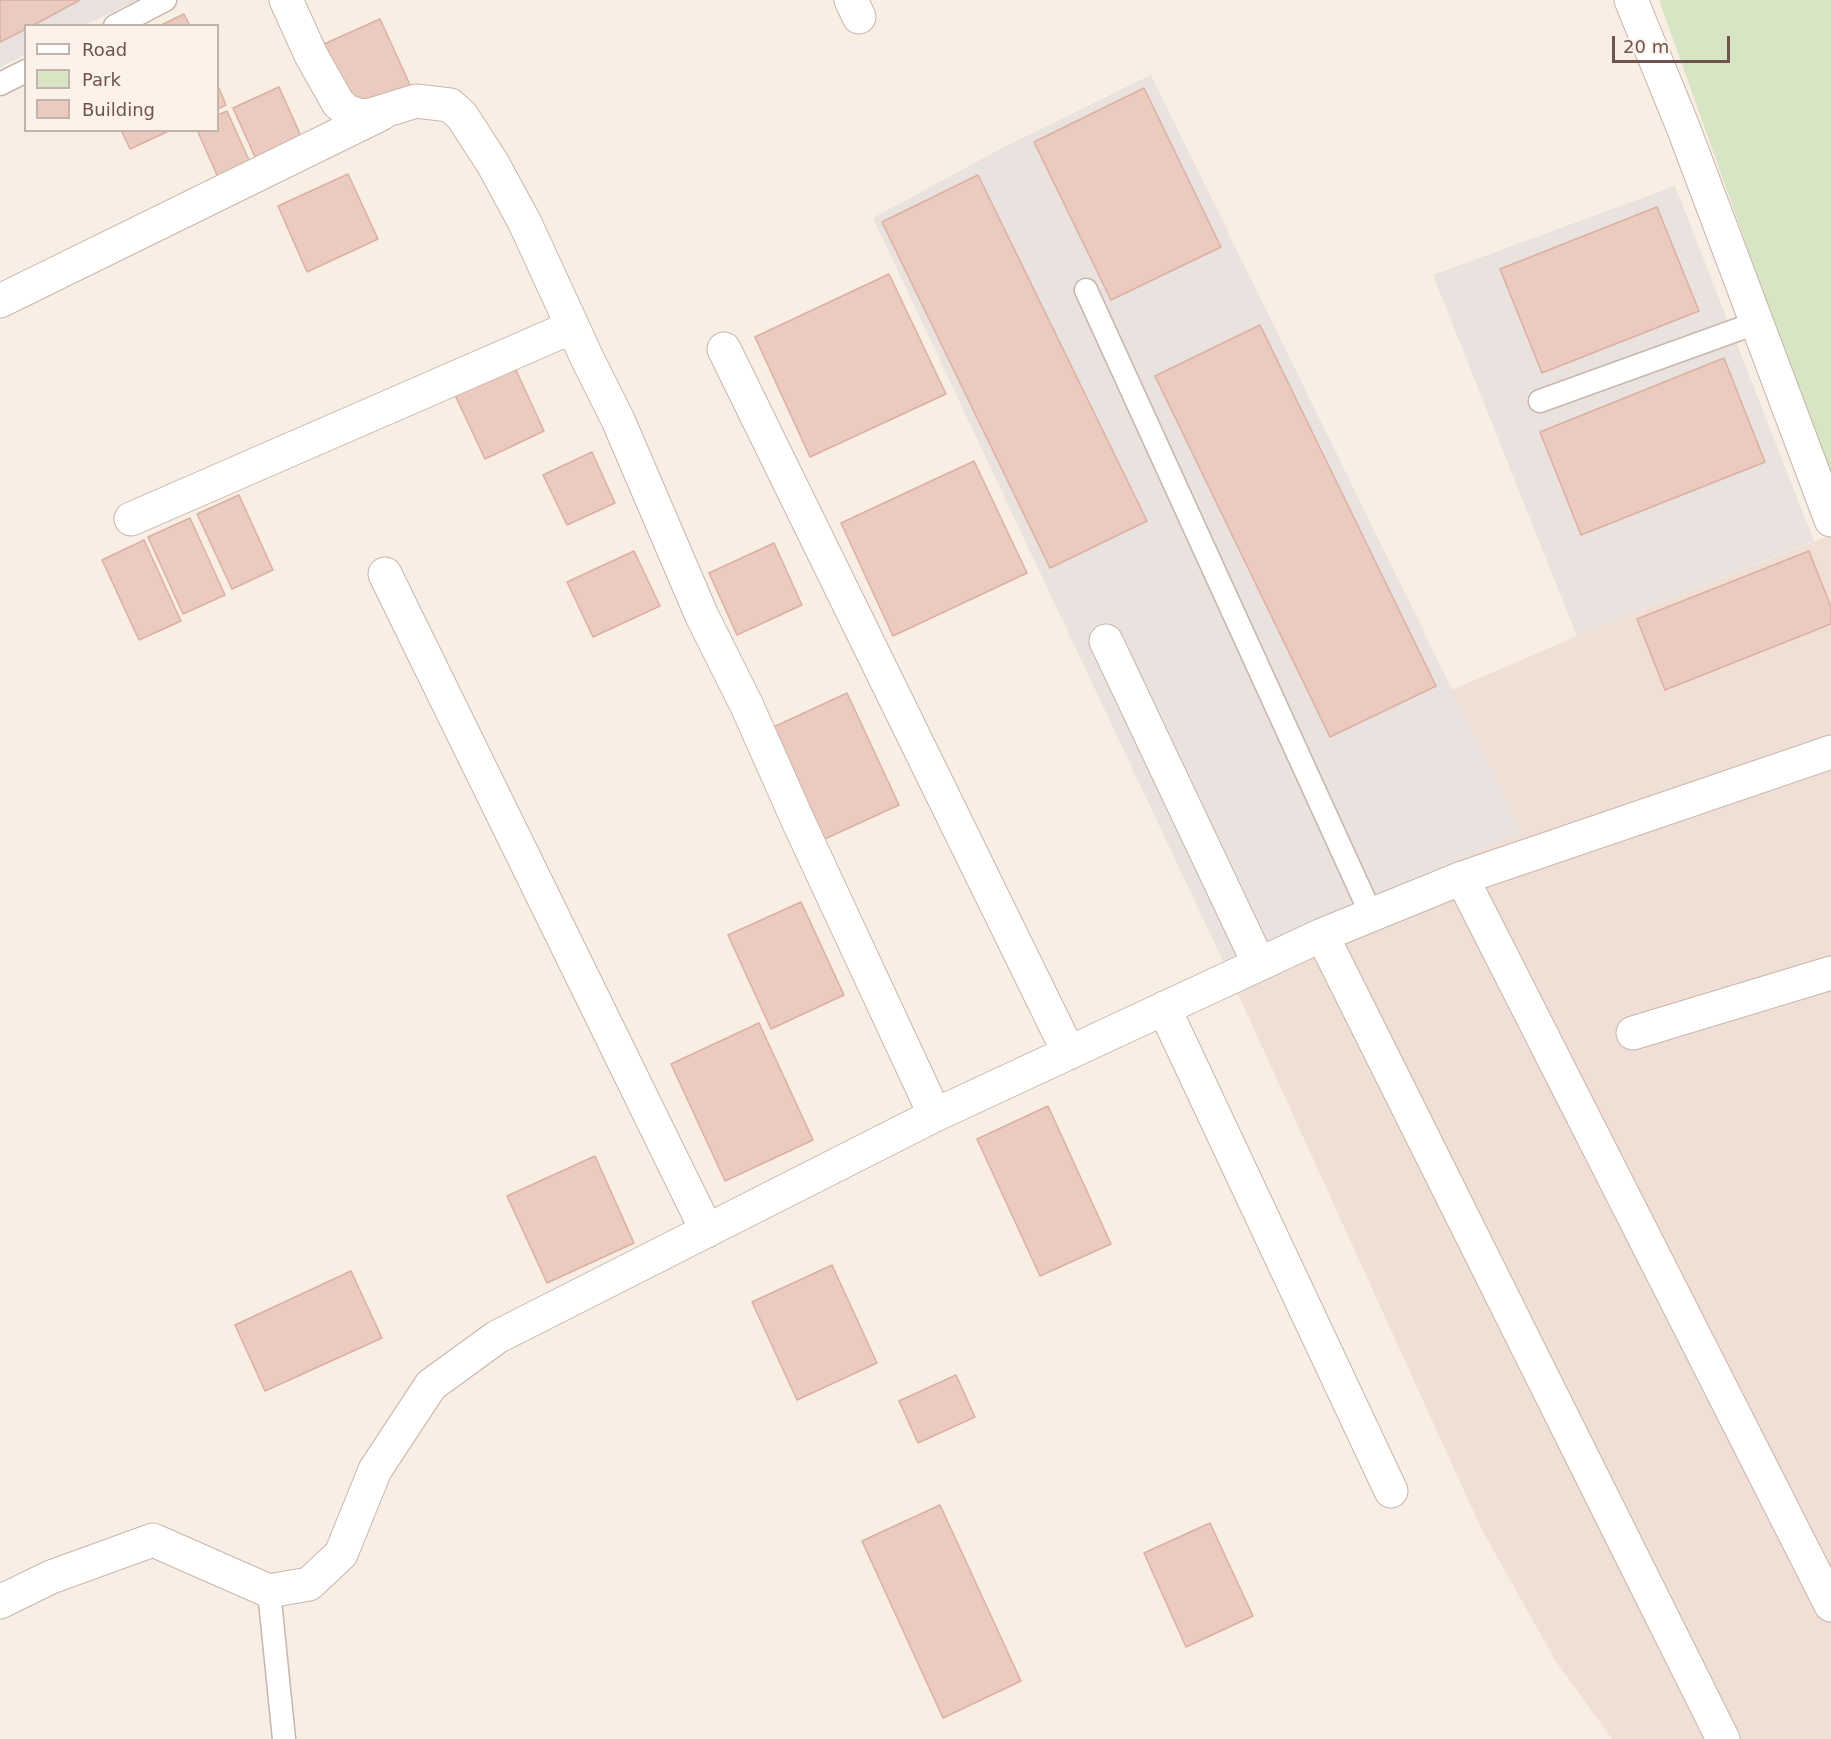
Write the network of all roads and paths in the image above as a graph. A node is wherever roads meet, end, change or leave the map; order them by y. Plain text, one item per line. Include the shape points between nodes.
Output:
1 (165, 0) edge
2 (286, 0) edge
3 (1631, 0) edge
4 (119, 24) edge
5 (24, 72) edge
6 (0, 84) edge
7 (392, 108) junction
8 (1086, 290) dead end
9 (0, 301) edge
10 (1756, 323) junction
11 (572, 327) junction
12 (724, 349) dead end
13 (1540, 401) dead end
14 (131, 519) dead end
15 (1831, 520) edge
16 (385, 574) dead end
17 (1106, 641) dead end
18 (1831, 752) edge
19 (1462, 878) junction
20 (1371, 914) junction
21 (1322, 935) junction
22 (1259, 964) junction
23 (1831, 973) edge
24 (1164, 1008) junction
25 (1633, 1032) dead end
26 (1069, 1053) junction
27 (935, 1115) junction
28 (707, 1231) junction
29 (1391, 1491) dead end
30 (269, 1591) junction
31 (0, 1602) edge
32 (1831, 1605) edge
33 (284, 1739) edge
34 (1723, 1739) edge

1 - 4 lane
2 - 7 street via 338,103 361,116
3 - 10 street
5 - 6 lane
7 - 9 street
7 - 11 street via 416,101 436,102 450,105 462,116 525,223
8 - 20 lane
10 - 13 lane
10 - 15 street
11 - 14 street
11 - 27 street
12 - 26 street
16 - 28 street
17 - 22 street
18 - 19 street
19 - 20 street
19 - 32 street
20 - 21 street
21 - 22 street
21 - 34 street
22 - 24 street
23 - 25 street
24 - 26 street
24 - 29 street
26 - 27 street
27 - 28 street
28 - 30 street via 497,1338 431,1385 375,1470 341,1554 309,1584
30 - 31 street via 153,1540 51,1577
30 - 33 lane

